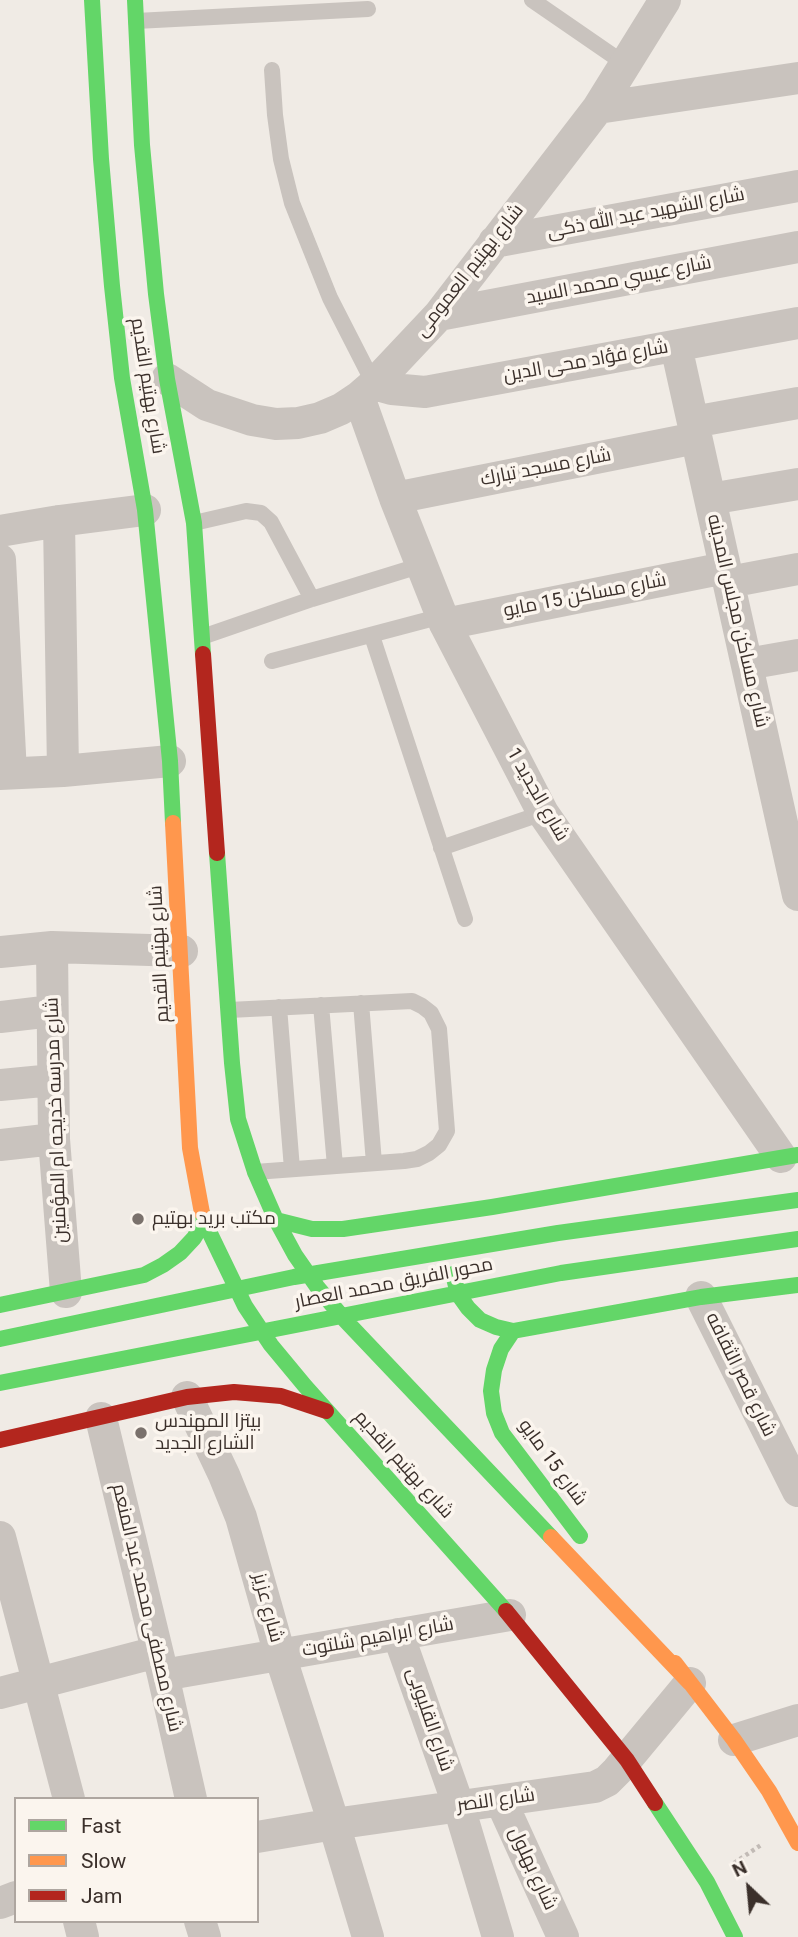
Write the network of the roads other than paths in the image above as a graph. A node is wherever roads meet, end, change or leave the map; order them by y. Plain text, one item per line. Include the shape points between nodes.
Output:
1 (92, 0) edge
2 (135, 0) edge
3 (532, 0) edge
4 (665, 0) edge
5 (368, 9) dead end
6 (136, 21) junction
7 (625, 64) junction
8 (272, 70) dead end
9 (798, 78) edge
10 (598, 107) junction
11 (798, 186) edge
12 (494, 242) junction
13 (798, 247) edge
14 (439, 315) junction
15 (798, 323) edge
16 (676, 346) junction
17 (167, 379) junction
18 (367, 390) junction
19 (798, 403) edge
20 (694, 430) junction
21 (798, 484) edge
22 (395, 498) junction
23 (710, 499) junction
24 (145, 510) junction
25 (59, 521) junction
26 (194, 523) junction
27 (0, 531) edge
28 (0, 560) edge
29 (422, 565) junction
30 (798, 569) edge
31 (727, 575) junction
32 (312, 599) junction
33 (443, 620) junction
34 (372, 636) junction
35 (202, 637) junction
36 (798, 655) edge
37 (272, 661) dead end
38 (747, 664) junction
39 (170, 761) junction
40 (63, 771) junction
41 (5, 774) edge
42 (543, 813) junction
43 (790, 822) edge
44 (441, 848) junction
45 (798, 895) edge
46 (465, 919) dead end
47 (51, 947) junction
48 (181, 951) junction
49 (0, 953) edge
50 (361, 1003) junction
51 (321, 1005) junction
52 (279, 1007) junction
53 (229, 1010) junction
54 (52, 1011) junction
55 (0, 1017) edge
56 (53, 1080) junction
57 (0, 1085) edge
58 (54, 1139) junction
59 (0, 1146) edge
60 (789, 1156) edge
61 (374, 1163) junction
62 (335, 1166) junction
63 (292, 1169) junction
64 (255, 1172) junction
65 (798, 1200) edge
66 (492, 1207) junction
67 (276, 1220) junction
68 (204, 1221) junction
69 (798, 1239) edge
70 (144, 1275) junction
71 (798, 1285) edge
72 (66, 1292) junction
73 (701, 1297) junction
74 (0, 1305) edge
75 (513, 1331) junction
76 (0, 1339) edge
77 (203, 1361) dead end
78 (0, 1383) edge
79 (190, 1392) junction
80 (328, 1412) junction
81 (101, 1418) junction
82 (0, 1440) edge
83 (798, 1491) edge
84 (0, 1537) edge
85 (587, 1544) dead end
86 (619, 1586) dead end
87 (510, 1615) junction
88 (398, 1634) junction
89 (280, 1654) junction
90 (160, 1664) junction
91 (38, 1683) junction
92 (690, 1683) junction
93 (0, 1693) edge
94 (798, 1720) edge
95 (734, 1740) junction
96 (627, 1760) junction
97 (68, 1797) edge
98 (191, 1797) edge
99 (500, 1801) junction
100 (459, 1807) junction
101 (334, 1824) junction
102 (259, 1837) edge
103 (798, 1843) edge
104 (368, 1937) edge
105 (498, 1937) edge
106 (563, 1937) edge
107 (735, 1937) edge

1 - 24 main road, شارع بهتيم القديم via 112,286 122,378
2 - 6 main road, شارع بهتيم القديم
3 - 7 lane
4 - 7 street, شارع بهتيم العمومى
5 - 6 lane
6 - 17 main road, شارع بهتيم القديم via 142,145
7 - 10 street, شارع بهتيم العمومى
8 - 18 lane via 281,159 292,203
9 - 10 street
10 - 12 street, شارع بهتيم العمومى
11 - 12 street, شارع الشهيد عبد الله ذكى
12 - 14 street, شارع بهتيم العمومى
13 - 14 street, شارع عيسي محمد السيد
14 - 18 street, شارع بهتيم العمومى
15 - 16 street, شارع فؤاد محى الدين
16 - 18 street, شارع فؤاد محى الدين via 425,392
16 - 20 street, شارع مساكن مجلس المدينه
17 - 18 street, شارع بهتيم العمومى via 207,405 276,424 320,418
17 - 26 main road, شارع بهتيم القديم
18 - 22 street, شارع الجديد 1
19 - 20 street, شارع مسجد تبارك
20 - 22 street, شارع مسجد تبارك
20 - 23 street, شارع مساكن مجلس المدينه
21 - 23 street
22 - 29 street, شارع الجديد 1
23 - 31 street, شارع مساكن مجلس المدينه
24 - 25 street
24 - 39 main road, شارع بهتيم القديم
25 - 27 street
25 - 40 street
26 - 32 lane via 246,511 267,517
26 - 35 main road, شارع بهتيم القديم
28 - 41 street
29 - 32 lane
29 - 33 street, شارع الجديد 1
30 - 31 street, شارع مساكن 15 مايو
31 - 33 street, شارع مساكن 15 مايو
31 - 38 street, شارع مساكن مجلس المدينه
32 - 35 lane
33 - 34 lane
33 - 42 street, شارع الجديد 1
34 - 37 lane
34 - 44 lane
35 - 53 main road, شارع بهتيم القديم
36 - 38 street
38 - 43 street, شارع مساكن مجلس المدينه
39 - 40 street
39 - 48 main road, شارع بهتيم القديم
40 - 41 street
42 - 44 lane
42 - 60 street, شارع الجديد 1
43 - 45 street, شارع مساكن مجلس المدينه
44 - 46 lane
47 - 48 street
47 - 49 street
47 - 54 street, شارع مدرسه خديجه ام المؤمنين
48 - 68 main road, شارع بهتيم القديم via 190,1148
50 - 51 lane
50 - 61 lane
50 - 61 lane via 412,1001 431,1013 439,1029 447,1131 439,1145 417,1159
51 - 52 lane
51 - 62 lane
52 - 53 lane
52 - 63 lane
53 - 64 main road, شارع بهتيم القديم via 238,1119
54 - 55 street
54 - 56 street, شارع مدرسه خديجه ام المؤمنين
56 - 57 street
56 - 58 street, شارع مدرسه خديجه ام المؤمنين
58 - 59 street
58 - 72 street, شارع مدرسه خديجه ام المؤمنين
60 - 66 main road
61 - 62 lane
62 - 63 lane
63 - 64 lane
64 - 67 main road, شارع بهتيم القديم
65 - 76 main road, محور الفريق محمد العصار via 558,1233 294,1277
66 - 67 main road via 327,1230
66 - 75 main road via 463,1232 453,1260 453,1278 458,1294 480,1320
67 - 92 main road, شارع بهتيم القديم via 295,1255 344,1319
68 - 70 main road via 180,1253
68 - 80 main road, شارع بهتيم القديم via 245,1306 271,1345
69 - 78 main road, محور الفريق محمد العصار via 561,1273
70 - 72 main road
70 - 77 main road via 175,1286 189,1299 198,1317
71 - 73 main road
72 - 74 main road
73 - 75 main road
73 - 83 street, شارع قصر الثقافه
75 - 85 main road, شارع 15 مايو via 494,1370 494,1413 508,1442
79 - 80 main road via 281,1396
79 - 81 main road
79 - 89 street, شارع عزيز via 241,1517
80 - 87 main road, شارع بهتيم القديم
81 - 82 main road
81 - 90 street, شارع مصطفى محمد عبد المنعم
84 - 91 street
86 - 92 main road
87 - 88 street, شارع ابراهيم شلتوت
87 - 96 main road, شارع بهتيم القديم
88 - 89 street, شارع ابراهيم شلتوت
88 - 100 street, شارع القليوبى
89 - 90 street, شارع ابراهيم شلتوت
89 - 101 street, شارع عزيز
90 - 91 street, شارع ابراهيم شلتوت
90 - 98 street, شارع مصطفى محمد عبد المنعم
91 - 93 street, شارع ابراهيم شلتوت
91 - 97 street
92 - 95 main road
92 - 96 street, شارع النصر
94 - 95 street
95 - 103 main road
96 - 99 street, شارع النصر via 607,1781 594,1787
96 - 107 main road via 707,1882
99 - 100 street, شارع النصر
99 - 106 street, شارع بهلول
100 - 101 street, شارع النصر
100 - 105 street, شارع القليوبى
101 - 102 street, شارع النصر
101 - 104 street, شارع عزيز

